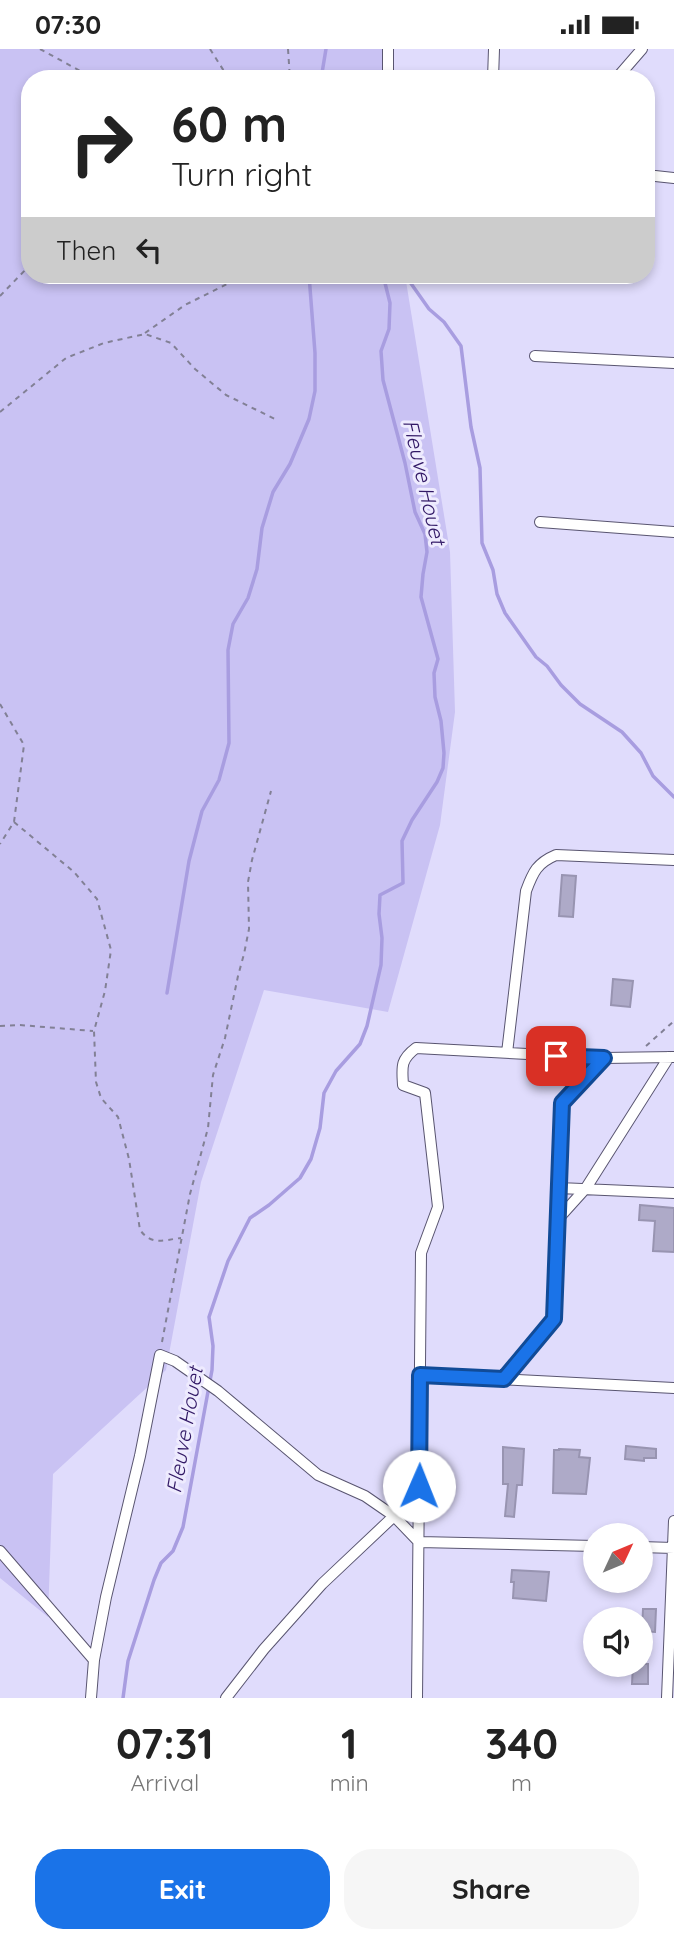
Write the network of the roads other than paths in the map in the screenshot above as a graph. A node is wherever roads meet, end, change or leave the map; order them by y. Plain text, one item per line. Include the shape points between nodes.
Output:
1 (388, 49) edge
2 (494, 49) edge
3 (637, 51) edge
4 (388, 70) edge
5 (493, 70) edge
6 (623, 70) edge
7 (655, 176) edge
8 (674, 178) edge
9 (535, 356) dead end
10 (674, 363) edge
11 (540, 521) dead end
12 (674, 531) edge
13 (674, 860) edge
14 (507, 1053) junction
15 (672, 1057) edge
16 (604, 1058) junction
17 (559, 1188) junction
18 (586, 1188) junction
19 (674, 1193) edge
20 (558, 1219) junction
21 (420, 1375) junction
22 (504, 1379) junction
23 (674, 1388) edge
24 (394, 1516) junction
25 (674, 1521) edge
26 (419, 1542) junction
27 (583, 1546) edge
28 (653, 1547) edge
29 (674, 1548) edge
30 (0, 1551) edge
31 (94, 1660) junction
32 (91, 1698) edge
33 (226, 1698) edge
34 (417, 1698) edge
35 (667, 1698) edge

1 - 4 street
2 - 5 street
3 - 6 street
7 - 8 street
9 - 10 street
11 - 12 street
13 - 14 street via 556,855 533,873 526,891
14 - 16 street
14 - 21 street via 416,1048 401,1066 403,1085 425,1093 439,1207 421,1252
15 - 16 street
15 - 18 street
16 - 17 street via 562,1103
17 - 18 street
17 - 20 street
18 - 19 street
18 - 20 street
20 - 22 street via 554,1319
21 - 22 street
21 - 26 street
22 - 23 street
24 - 26 street
24 - 31 street via 365,1496 318,1475 218,1391 162,1355
24 - 33 street via 322,1584
25 - 29 street
26 - 27 street
26 - 34 street
28 - 29 street
29 - 35 street
30 - 31 street
31 - 32 street

